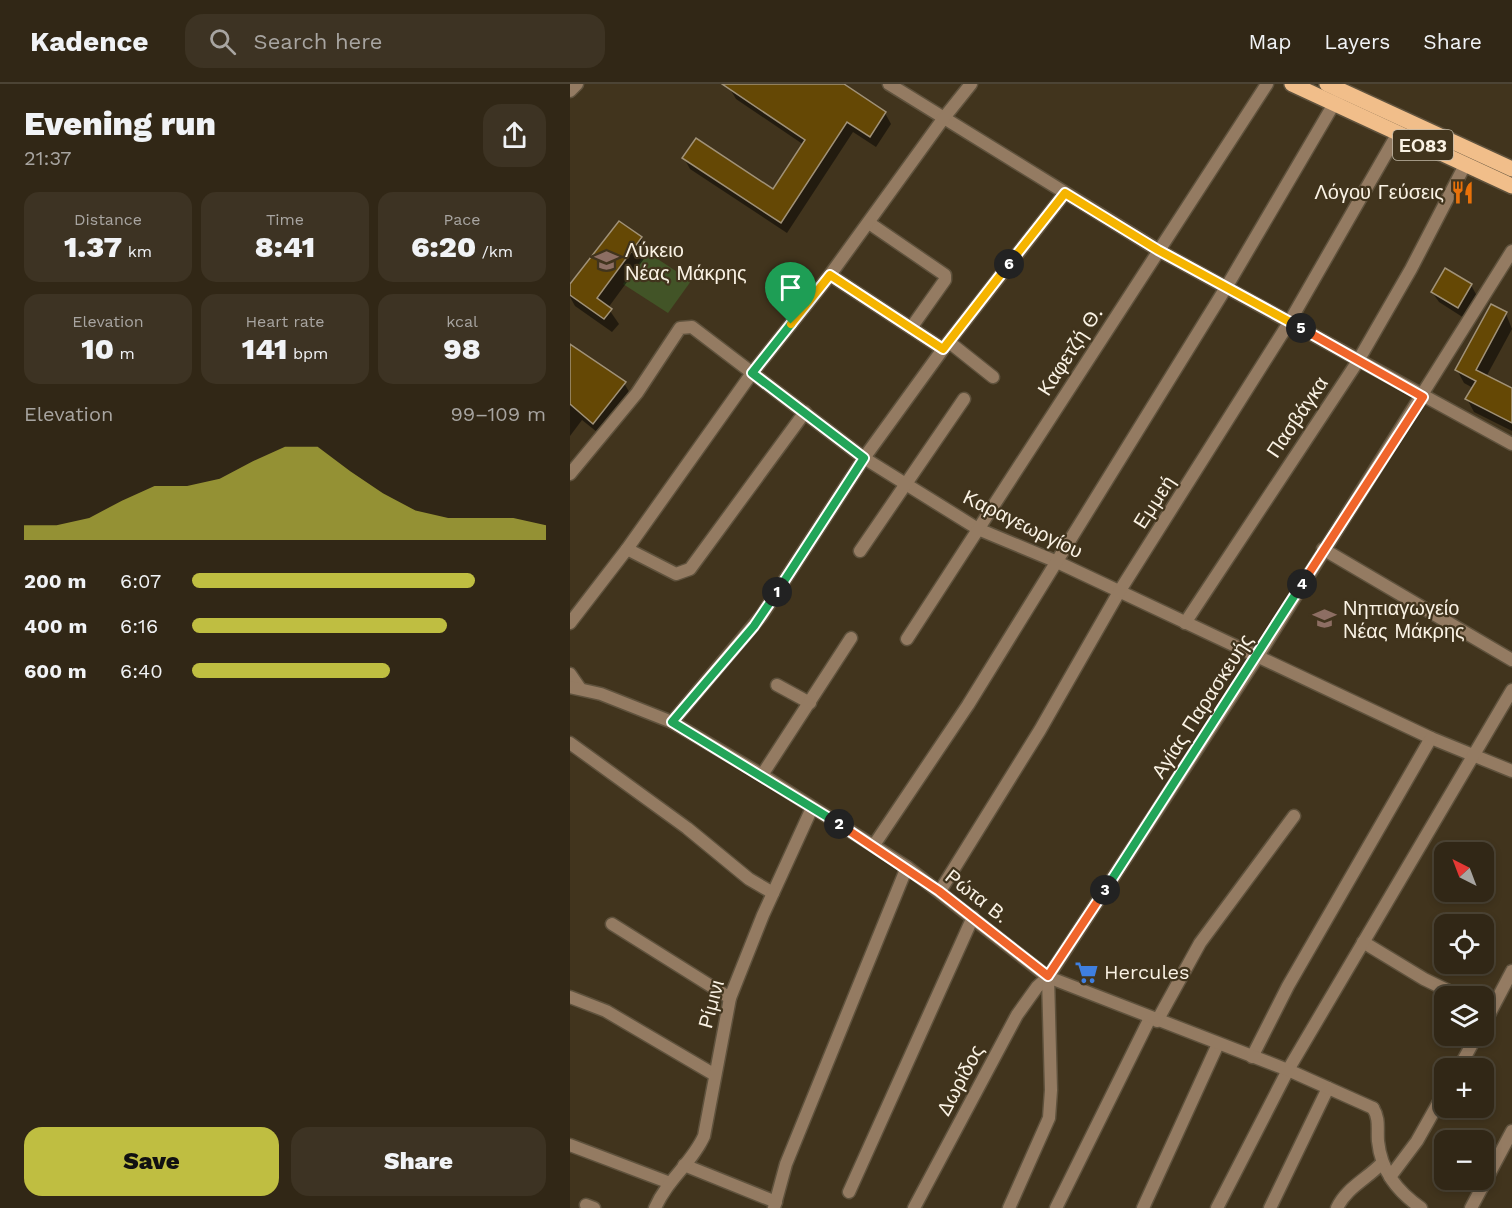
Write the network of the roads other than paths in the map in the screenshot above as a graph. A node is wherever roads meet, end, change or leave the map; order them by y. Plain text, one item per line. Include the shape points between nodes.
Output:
1 (577, 84) edge
2 (889, 84) edge
3 (971, 84) edge
4 (1267, 84) edge
5 (1292, 84) edge
6 (570, 91) edge
7 (1337, 91) edge
8 (943, 119) junction
9 (1398, 133) junction
10 (1465, 165) junction
11 (1512, 169) edge
12 (1512, 186) edge
13 (1065, 193) junction
14 (869, 223) junction
15 (1158, 250) junction
16 (1512, 251) edge
17 (830, 275) junction
18 (1227, 286) junction
19 (1290, 321) junction
20 (911, 328) junction
21 (946, 345) junction
22 (1358, 361) junction
23 (752, 373) junction
24 (993, 377) dead end
25 (1423, 397) junction
26 (964, 399) dead end
27 (805, 412) junction
28 (1512, 444) edge
29 (864, 458) junction
30 (570, 474) edge
31 (907, 484) junction
32 (978, 529) junction
33 (627, 549) junction
34 (1323, 549) junction
35 (860, 551) dead end
36 (1055, 561) junction
37 (1119, 592) junction
38 (570, 623) edge
39 (1185, 623) junction
40 (851, 638) dead end
41 (907, 639) dead end
42 (1258, 657) junction
43 (1512, 660) edge
44 (570, 674) edge
45 (777, 685) dead end
46 (574, 687) edge
47 (1512, 690) edge
48 (810, 703) junction
49 (672, 722) junction
50 (1431, 738) junction
51 (570, 743) edge
52 (1473, 757) junction
53 (1512, 771) edge
54 (762, 775) junction
55 (812, 808) junction
56 (1294, 816) dead end
57 (874, 845) junction
58 (907, 867) junction
59 (939, 891) junction
60 (773, 893) junction
61 (973, 917) junction
62 (612, 924) dead end
63 (1363, 942) junction
64 (1512, 971) edge
65 (1048, 976) junction
66 (1438, 986) edge
67 (570, 997) edge
68 (730, 998) junction
69 (1494, 999) edge
70 (1153, 1019) junction
71 (1218, 1044) junction
72 (1252, 1056) junction
73 (1288, 1070) junction
74 (715, 1075) junction
75 (1328, 1088) junction
76 (1434, 1111) edge
77 (1512, 1131) edge
78 (570, 1145) edge
79 (1382, 1163) junction
80 (684, 1165) junction
81 (1390, 1178) junction
82 (670, 1183) junction
83 (849, 1192) dead end
84 (775, 1205) edge
85 (1417, 1207) edge
86 (655, 1208) edge
87 (914, 1208) edge
88 (1009, 1208) edge
89 (1056, 1208) edge
90 (1143, 1208) edge
91 (1217, 1208) edge
92 (1270, 1208) edge
93 (1337, 1208) edge
94 (1472, 1208) edge

1 - 6 street
2 - 8 street
3 - 8 street
4 - 15 street, Καφετζή Θ.
5 - 7 main road, ΕΟ83
7 - 9 main road, ΕΟ83
7 - 11 main road, ΕΟ83
7 - 18 street
8 - 13 street
8 - 14 street
9 - 10 main road, ΕΟ83
9 - 19 street, Εμμεή
10 - 12 main road, ΕΟ83
10 - 22 street, Πασβάγκα
13 - 15 street
13 - 21 street
14 - 17 street
14 - 20 street via 945,275
15 - 18 street
15 - 32 street, Καφετζή Θ.
16 - 25 street, Αγίας Παρασκευής
17 - 20 street
17 - 23 street
18 - 19 street
18 - 36 street
19 - 22 street
19 - 37 street, Εμμεή
20 - 21 street
21 - 24 street
21 - 29 street
22 - 25 street
22 - 39 street, Πασβάγκα
23 - 27 street, Καραγεωργίου
23 - 30 street, Καραγεωργίου via 692,327 680,328 638,393
23 - 33 street
25 - 28 street
25 - 34 street, Αγίας Παρασκευής
26 - 31 street
27 - 29 street, Καραγεωργίου
27 - 33 street via 690,569 676,573
29 - 31 street, Καραγεωργίου
29 - 49 street via 762,615
31 - 32 street, Καραγεωργίου
31 - 35 street
32 - 36 street, Καραγεωργίου
32 - 41 street, Καφετζή Θ.
33 - 38 street
34 - 42 street, Αγίας Παρασκευής
34 - 43 street
36 - 37 street, Καραγεωργίου
36 - 57 street via 968,705
37 - 39 street, Καραγεωργίου
37 - 59 street, Εμμεή via 1040,730
39 - 42 street, Καραγεωργίου
40 - 48 street
42 - 50 street, Καραγεωργίου
42 - 65 street, Αγίας Παρασκευής
44 - 46 street
45 - 48 street
46 - 49 street, Ρώτα Β.
47 - 52 street
48 - 54 street
49 - 54 street, Ρώτα Β.
50 - 52 street, Καραγεωργίου
50 - 72 street
51 - 60 street
52 - 53 street, Καραγεωργίου
52 - 63 street
54 - 55 street, Ρώτα Β.
55 - 57 street, Ρώτα Β.
55 - 60 street, Ρίμινι
56 - 70 street via 1200,943
57 - 58 street, Ρώτα Β.
58 - 59 street, Ρώτα Β.
58 - 84 street via 786,1164
59 - 61 street, Ρώτα Β.
60 - 68 street, Ρίμινι
61 - 65 street, Ρώτα Β.
61 - 83 street
62 - 68 street
63 - 66 street
63 - 73 street
64 - 69 street
65 - 70 street, Ρώτα Β.
65 - 87 street, Δωρίδος via 1017,1015
65 - 88 street via 1049,1118
67 - 74 street via 606,1011
68 - 74 street, Ρίμινι
70 - 71 street, Ρώτα Β.
70 - 89 street
71 - 72 street, Ρώτα Β.
71 - 90 street
72 - 73 street, Ρώτα Β.
73 - 75 street, Ρώτα Β.
73 - 91 street
74 - 80 street, Ρίμινι via 704,1136 696,1154
75 - 79 street, Ρώτα Β. via 1373,1108
75 - 92 street
76 - 81 street
77 - 94 street
78 - 82 street
79 - 81 street
79 - 93 street via 1366,1180 1350,1188
80 - 82 street, Ρίμινι
80 - 84 street
81 - 85 street
82 - 86 street, Ρίμινι

